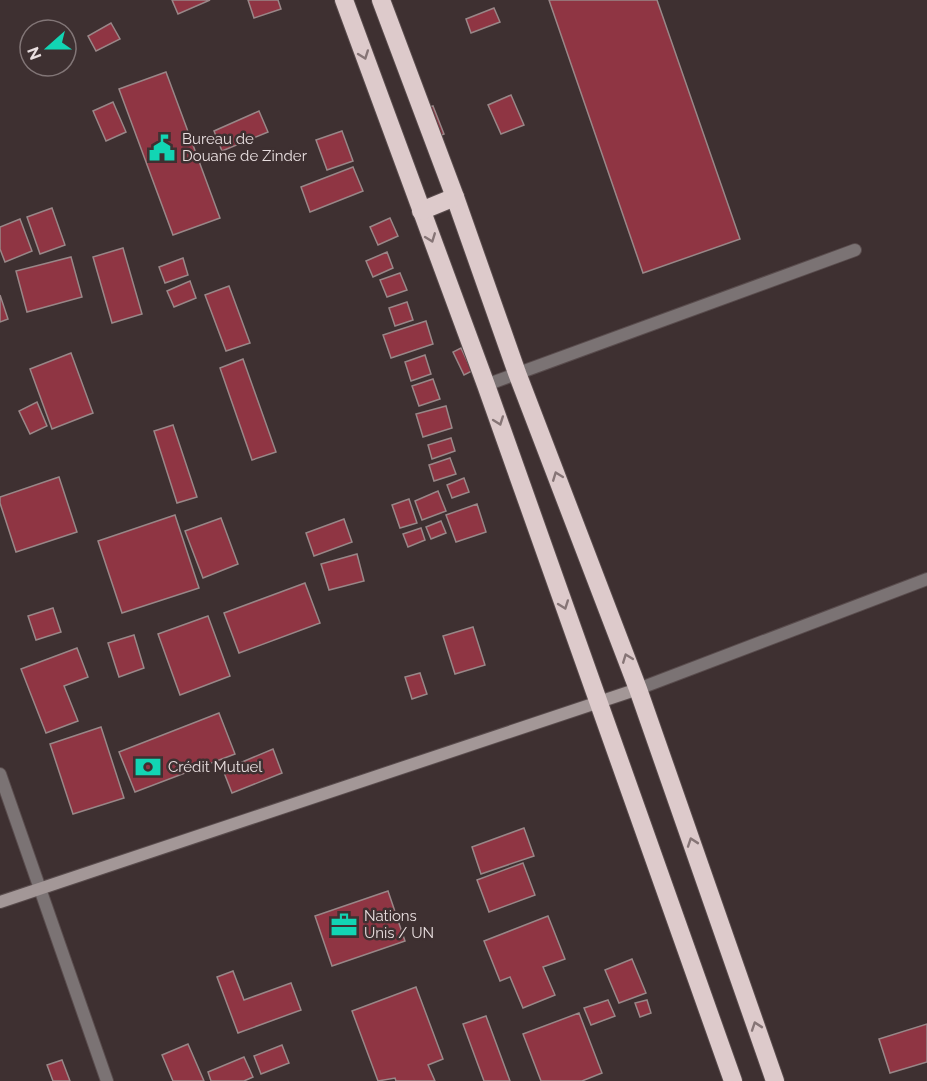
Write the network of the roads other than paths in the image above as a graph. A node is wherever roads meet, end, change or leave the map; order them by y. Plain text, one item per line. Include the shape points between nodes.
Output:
1 (344, 0) edge
2 (381, 0) edge
3 (455, 197) junction
4 (421, 211) junction
5 (855, 250) dead end
6 (517, 373) junction
7 (486, 385) junction
8 (927, 579) edge
9 (638, 689) junction
10 (599, 702) junction
11 (0, 774) edge
12 (40, 888) junction
13 (0, 902) edge
14 (107, 1081) edge
15 (733, 1081) edge
16 (775, 1081) edge

1 -> 4 highway
2 - 3 highway
3 - 4 highway
3 - 6 highway
4 -> 7 highway
5 - 6 street
6 - 7 street
9 -> 6 highway
7 -> 10 highway
8 - 9 street
9 - 10 street
16 -> 9 highway
10 - 12 street
10 - 15 highway
11 - 12 street
12 - 13 street
12 - 14 street

